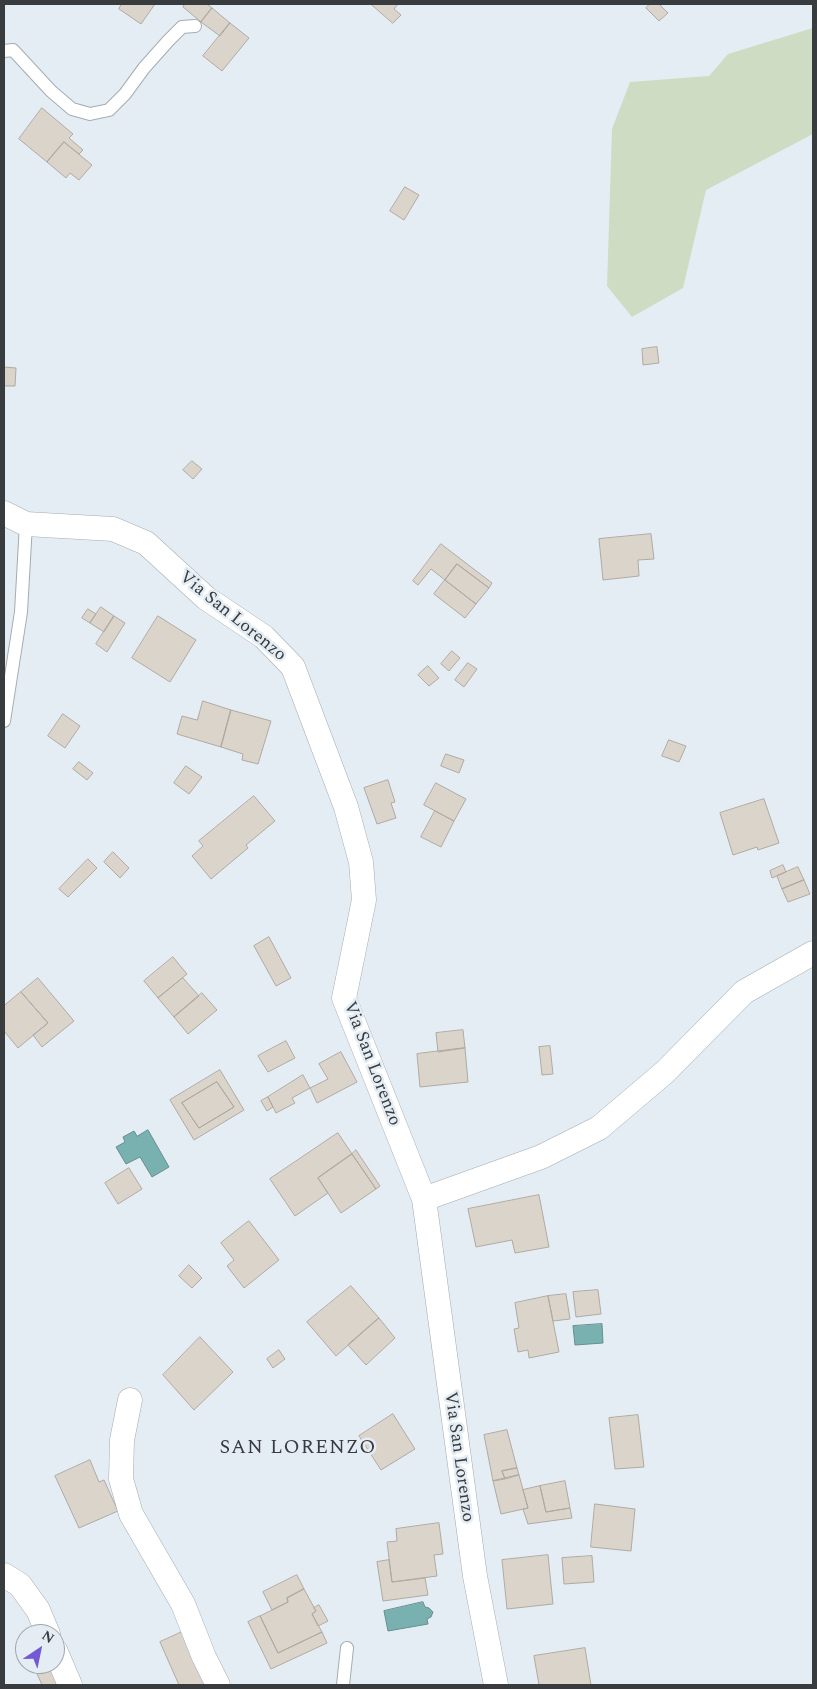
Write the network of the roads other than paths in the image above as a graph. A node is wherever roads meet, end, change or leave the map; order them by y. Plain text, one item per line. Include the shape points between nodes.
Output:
1 (195, 26) dead end
2 (4, 51) edge
3 (4, 513) edge
4 (26, 524) junction
5 (4, 721) edge
6 (813, 953) edge
7 (424, 1199) junction
8 (130, 1400) dead end
9 (4, 1575) edge
10 (44, 1624) edge
11 (347, 1648) dead end
12 (65, 1673) edge
13 (70, 1685) edge
14 (218, 1685) edge
15 (343, 1685) edge
16 (496, 1685) edge

1 - 2 lane via 182,27 109,110 90,114 72,108 51,91 13,50
3 - 4 street, Via San Lorenzo
4 - 5 lane via 20,612
4 - 7 street, Via San Lorenzo via 113,529 146,543 206,598 264,637 293,667 346,807 361,862 364,900 344,998
6 - 7 street via 744,992 666,1072 599,1128 541,1157
7 - 16 street, Via San Lorenzo via 475,1576
8 - 14 street via 122,1440 122,1478 131,1514 183,1604
9 - 10 street via 20,1585
11 - 15 lane
12 - 13 street

